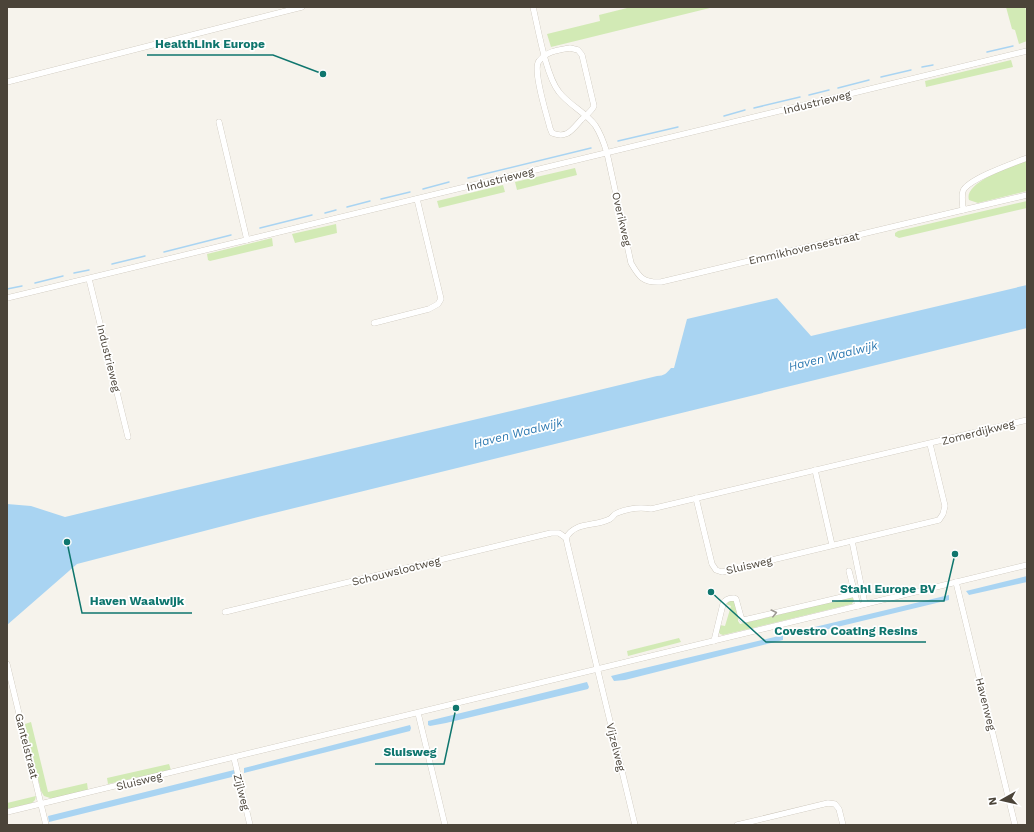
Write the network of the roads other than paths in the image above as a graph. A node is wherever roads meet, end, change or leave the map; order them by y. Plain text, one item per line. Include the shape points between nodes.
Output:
1 (302, 7) edge
2 (533, 7) edge
3 (1027, 51) edge
4 (545, 56) junction
5 (7, 82) edge
6 (586, 116) junction
7 (219, 122) dead end
8 (607, 153) junction
9 (1027, 158) edge
10 (1027, 195) edge
11 (417, 199) junction
12 (963, 210) junction
13 (247, 240) junction
14 (89, 279) junction
15 (645, 280) joint
16 (7, 298) edge
17 (374, 323) dead end
18 (1027, 420) edge
19 (128, 437) dead end
20 (930, 444) junction
21 (815, 470) junction
22 (696, 498) junction
23 (566, 538) junction
24 (852, 541) junction
25 (832, 545) junction
26 (1027, 565) edge
27 (850, 571) dead end
28 (956, 582) junction
29 (855, 594) junction
30 (865, 604) junction
31 (858, 606) junction
32 (225, 612) dead end
33 (714, 641) junction
34 (7, 664) edge
35 (597, 669) junction
36 (418, 713) junction
37 (234, 758) junction
38 (42, 805) junction
39 (7, 812) edge
40 (46, 825) edge
41 (250, 825) edge
42 (445, 825) edge
43 (635, 825) edge
44 (738, 825) edge
45 (843, 825) edge
46 (1015, 825) edge

1 - 5 street
2 - 4 street
3 - 8 street, Industrieweg
4 - 6 street via 558,92
4 - 6 street via 550,52 570,48 578,50 582,55 594,106
4 - 6 street via 536,68 552,133 558,136 570,132
6 - 8 street via 602,139
7 - 13 street
8 - 11 street, Industrieweg
8 - 15 street, Overikweg via 631,263 638,275
9 - 12 street via 970,184 964,190
10 - 12 street, Emmikhovensestraat
11 - 13 street, Industrieweg
11 - 17 street via 441,299 429,309
12 - 15 street, Emmikhovensestraat via 661,282
13 - 14 street, Industrieweg
14 - 16 street, Industrieweg
14 - 19 street, Industrieweg
18 - 20 street, Zomerdijkweg
20 - 21 street
20 - 24 street, Sluisweg via 944,506 939,520
21 - 22 street
21 - 25 street
22 - 23 street via 651,509 641,508 616,513 610,519 576,528 569,532
22 - 25 street, Sluisweg via 712,564 716,570 722,572
23 - 32 street, Schouwslootweg via 558,533 551,533
23 - 35 street
24 - 25 street, Sluisweg
24 - 30 street
26 - 28 street, Sluisweg
27 - 29 street
28 - 30 street, Sluisweg
28 - 46 street, Havenweg
29 - 31 street
33 -> 29 street via 723,604 728,599 736,599 744,620
30 - 31 street, Sluisweg
31 - 33 street, Sluisweg
33 - 35 street, Sluisweg
34 - 38 street, Gantelstraat
35 - 36 street, Sluisweg
35 - 43 street, Vijzelweg
36 - 37 street, Sluisweg
36 - 42 street
37 - 38 street, Sluisweg
37 - 41 street, Zijlweg
38 - 39 street, Sluisweg
38 - 40 street, Gantelstraat
44 - 45 street via 828,803 835,804 839,809

